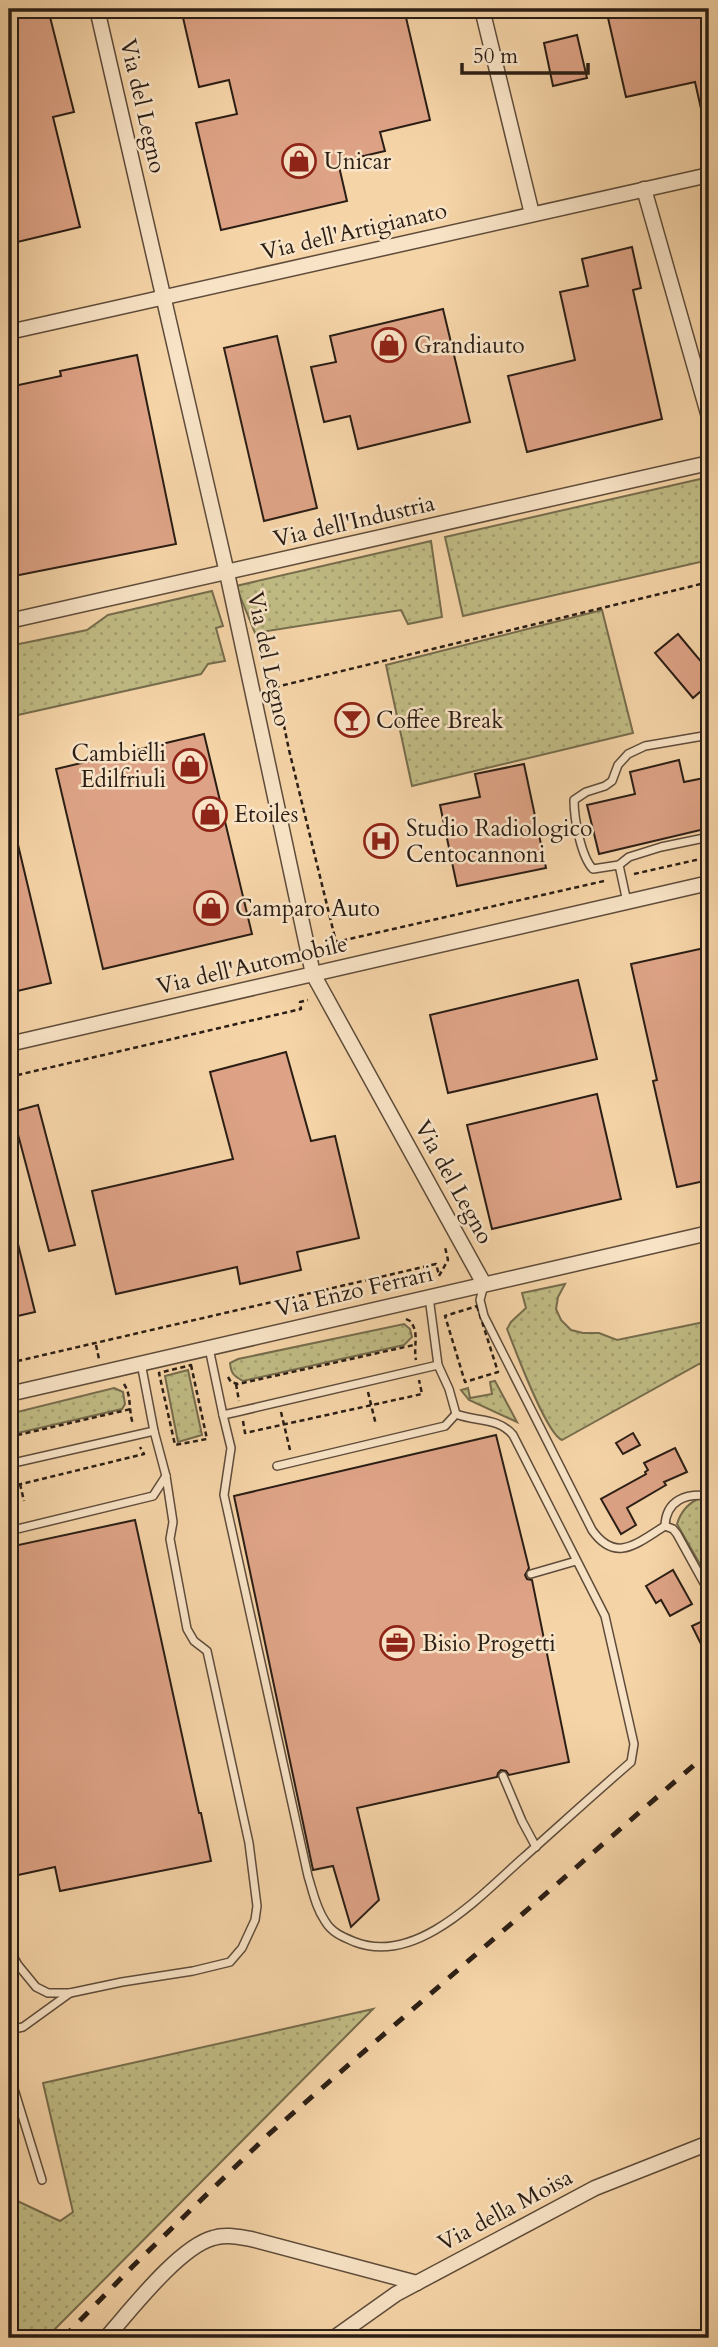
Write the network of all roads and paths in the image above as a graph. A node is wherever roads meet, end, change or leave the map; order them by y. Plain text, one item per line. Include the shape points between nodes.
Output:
1 (97, 9) edge
2 (482, 9) edge
3 (709, 175) edge
4 (644, 190) junction
5 (532, 215) junction
6 (163, 298) junction
7 (9, 332) edge
8 (709, 417) edge
9 (709, 463) edge
10 (227, 573) junction
11 (709, 582) edge
12 (9, 621) edge
13 (709, 735) edge
14 (709, 837) edge
15 (709, 857) edge
16 (619, 865) junction
17 (621, 877) junction
18 (709, 883) edge
19 (627, 902) junction
20 (313, 974) junction
21 (316, 1001) dead end
22 (9, 1044) edge
23 (9, 1077) edge
24 (709, 1233) edge
25 (440, 1237) dead end
26 (485, 1284) junction
27 (429, 1297) junction
28 (404, 1319) dead end
29 (414, 1345) junction
30 (209, 1347) junction
31 (416, 1361) dead end
32 (9, 1363) edge
33 (141, 1363) junction
34 (439, 1364) junction
35 (226, 1368) dead end
36 (419, 1378) dead end
37 (465, 1382) joint
38 (236, 1384) junction
39 (368, 1392) dead end
40 (9, 1394) edge
41 (238, 1398) dead end
42 (371, 1405) junction
43 (281, 1412) dead end
44 (456, 1414) junction
45 (130, 1415) dead end
46 (223, 1415) junction
47 (243, 1424) dead end
48 (284, 1424) junction
49 (376, 1424) dead end
50 (154, 1431) junction
51 (9, 1437) edge
52 (139, 1445) dead end
53 (176, 1445) joint
54 (293, 1463) junction
55 (9, 1464) edge
56 (277, 1466) dead end
57 (166, 1476) junction
58 (20, 1484) junction
59 (9, 1487) edge
60 (709, 1496) edge
61 (24, 1500) dead end
62 (665, 1526) junction
63 (9, 1531) edge
64 (576, 1561) junction
65 (531, 1574) dead end
66 (709, 1585) edge
67 (503, 1776) dead end
68 (536, 1847) junction
69 (9, 1949) edge
70 (70, 1993) junction
71 (9, 2003) edge
72 (13, 2015) dead end
73 (9, 2030) edge
74 (9, 2073) edge
75 (709, 2143) edge
76 (42, 2180) dead end
77 (417, 2283) junction
78 (106, 2338) edge
79 (334, 2338) edge

1 - 6 street, Via del Legno
2 - 5 street
3 - 4 street, Via dell'Artigianato
4 - 5 street, Via dell'Artigianato
4 - 8 street
5 - 6 street, Via dell'Artigianato
6 - 7 street, Via dell'Artigianato
6 - 10 street, Via del Legno
9 - 10 street, Via dell'Industria
10 - 12 street, Via dell'Industria
10 - 20 street, Via del Legno
11 - 17 path via 276,687 336,942
13 - 16 lane via 645,746 628,754 606,786 574,800 586,862 593,869
14 - 16 lane via 661,847
15 - 17 path
16 - 17 lane
17 - 19 lane
18 - 19 street, Via dell'Automobile
19 - 20 street, Via dell'Automobile
20 - 22 street, Via dell'Automobile
20 - 26 street, Via del Legno
21 - 23 path via 300,1002 301,1009
24 - 26 street, Via Enzo Ferrari
25 - 32 path via 448,1260 439,1276 436,1264
26 - 27 street, Via Enzo Ferrari
26 - 62 lane via 480,1300 484,1316 592,1530 608,1547 621,1550
27 - 30 street, Via Enzo Ferrari
27 - 34 lane
28 - 29 path via 414,1326
29 - 31 path
29 - 38 path
30 - 33 street, Via Enzo Ferrari
30 - 46 lane
33 - 40 street, Via Enzo Ferrari
33 - 50 lane
34 - 44 lane
34 - 46 lane
35 - 38 path
36 - 42 path via 422,1394
37 - 37 path via 445,1316 477,1306 498,1372
38 - 41 path
39 - 42 path
42 - 48 path
42 - 49 path
43 - 48 path
44 - 54 lane via 445,1426
44 - 64 lane via 498,1422 513,1435
45 - 51 path via 131,1409
46 - 68 lane via 232,1448 224,1495 308,1876 326,1923 337,1935 361,1944 387,1947 412,1942 465,1909
47 - 48 path via 245,1433
48 - 54 path
50 - 55 lane
50 - 57 lane
52 - 58 path via 144,1454
53 - 53 path via 207,1439 191,1365 159,1373
54 - 56 lane
57 - 63 lane via 153,1496
57 - 70 lane via 173,1522 170,1539 187,1629 207,1651 210,1663 249,1843 255,1920 230,1962
58 - 59 path
58 - 61 path
60 - 62 lane via 685,1496 666,1514
62 - 66 lane via 677,1534
64 - 65 lane
64 - 68 lane via 605,1616 635,1744 631,1762
67 - 68 lane
69 - 70 lane via 36,1987 48,1993
70 - 73 lane via 23,2027
71 - 72 path
74 - 76 lane
75 - 77 street, Via della Moisa via 595,2188
77 - 78 street via 251,2239 212,2238 170,2266
77 - 79 street, Via della Moisa

